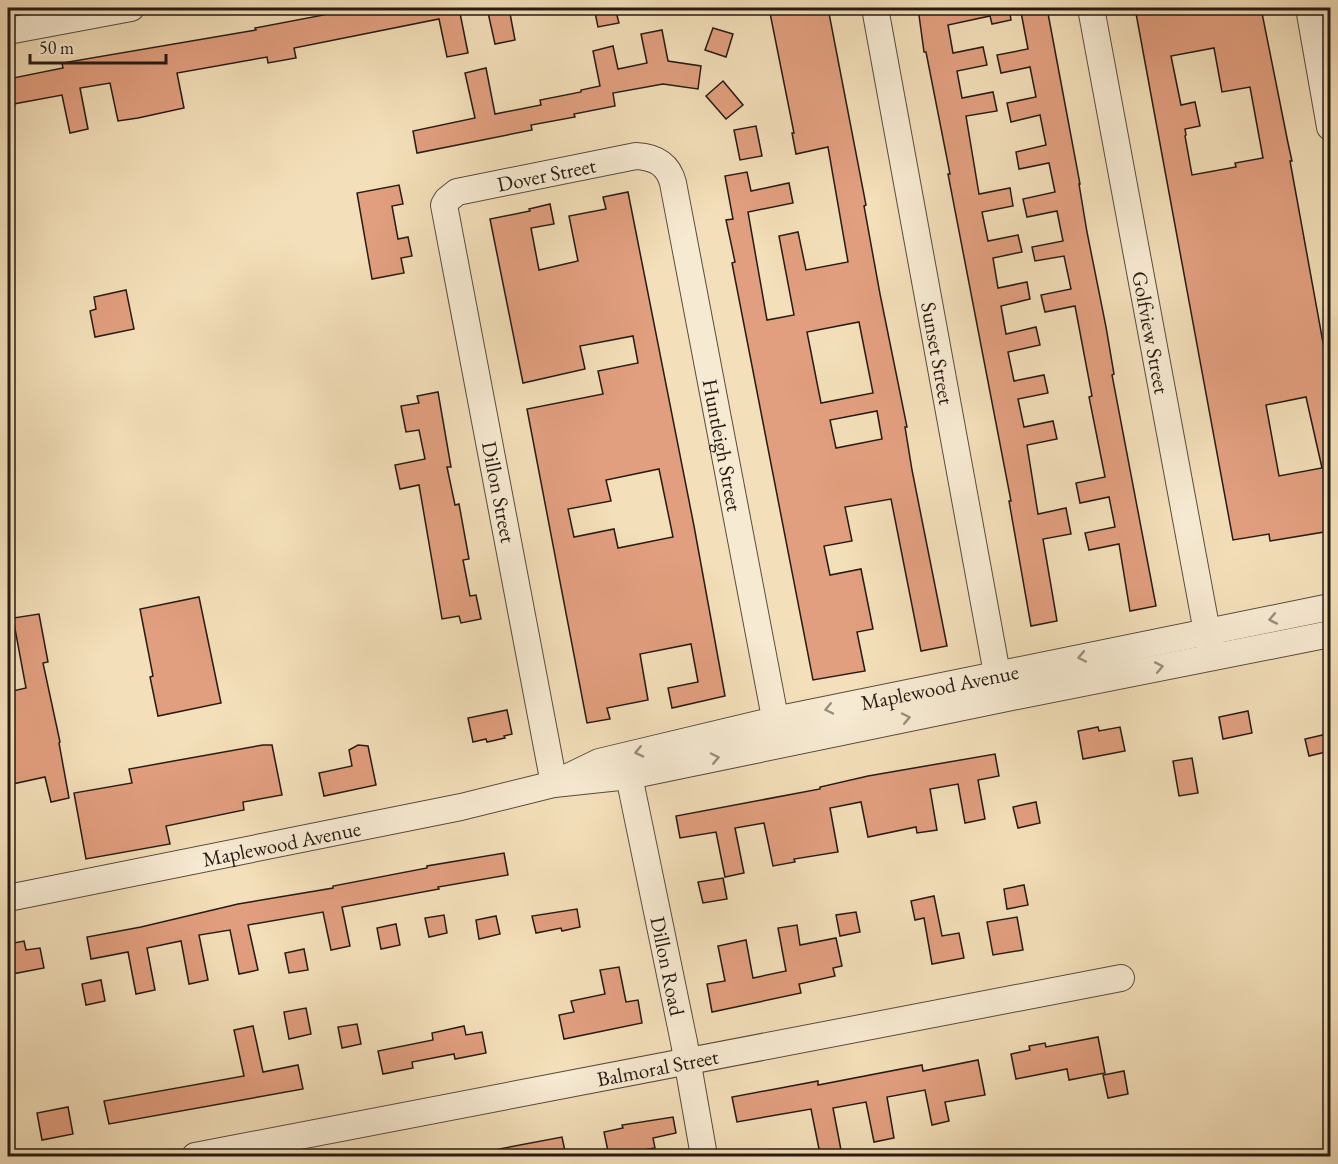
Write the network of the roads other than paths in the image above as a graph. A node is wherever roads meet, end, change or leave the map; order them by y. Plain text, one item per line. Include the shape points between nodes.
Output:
1 (131, 8) edge
2 (875, 8) edge
3 (1091, 8) edge
4 (1309, 8) edge
5 (36, 16) edge
6 (8, 32) edge
7 (1330, 127) edge
8 (648, 156) joint
9 (447, 200) joint
10 (1330, 607) edge
11 (1207, 632) junction
12 (1330, 634) edge
13 (1212, 657) junction
14 (999, 686) junction
15 (777, 732) junction
16 (629, 776) junction
17 (554, 784) junction
18 (8, 898) edge
19 (1121, 978) dead end
20 (687, 1061) junction
21 (195, 1156) edge
22 (704, 1156) edge

1 - 5 street
2 - 14 street, Sunset Street
3 - 11 street, Golfview Street
4 - 7 street
5 - 6 street
8 - 9 street, Dover Street via 457,192
8 - 15 street, Huntleigh Street via 671,174
9 - 17 street, Dillon Street via 444,205
10 -> 11 street, Maplewood Avenue
11 - 13 street, Golfview Street
11 -> 14 street, Maplewood Avenue
12 - 13 street, Maplewood Avenue
14 -> 13 street, Maplewood Avenue
14 - 15 street, Maplewood Avenue
16 -> 15 street, Maplewood Avenue
15 -> 17 street, Maplewood Avenue via 599,762
16 - 17 street, Maplewood Avenue
16 - 20 street, Dillon Road
17 - 18 street, Maplewood Avenue via 461,807
19 - 20 street, Balmoral Street
20 - 21 street, Balmoral Street
20 - 22 street, Dillon Road

